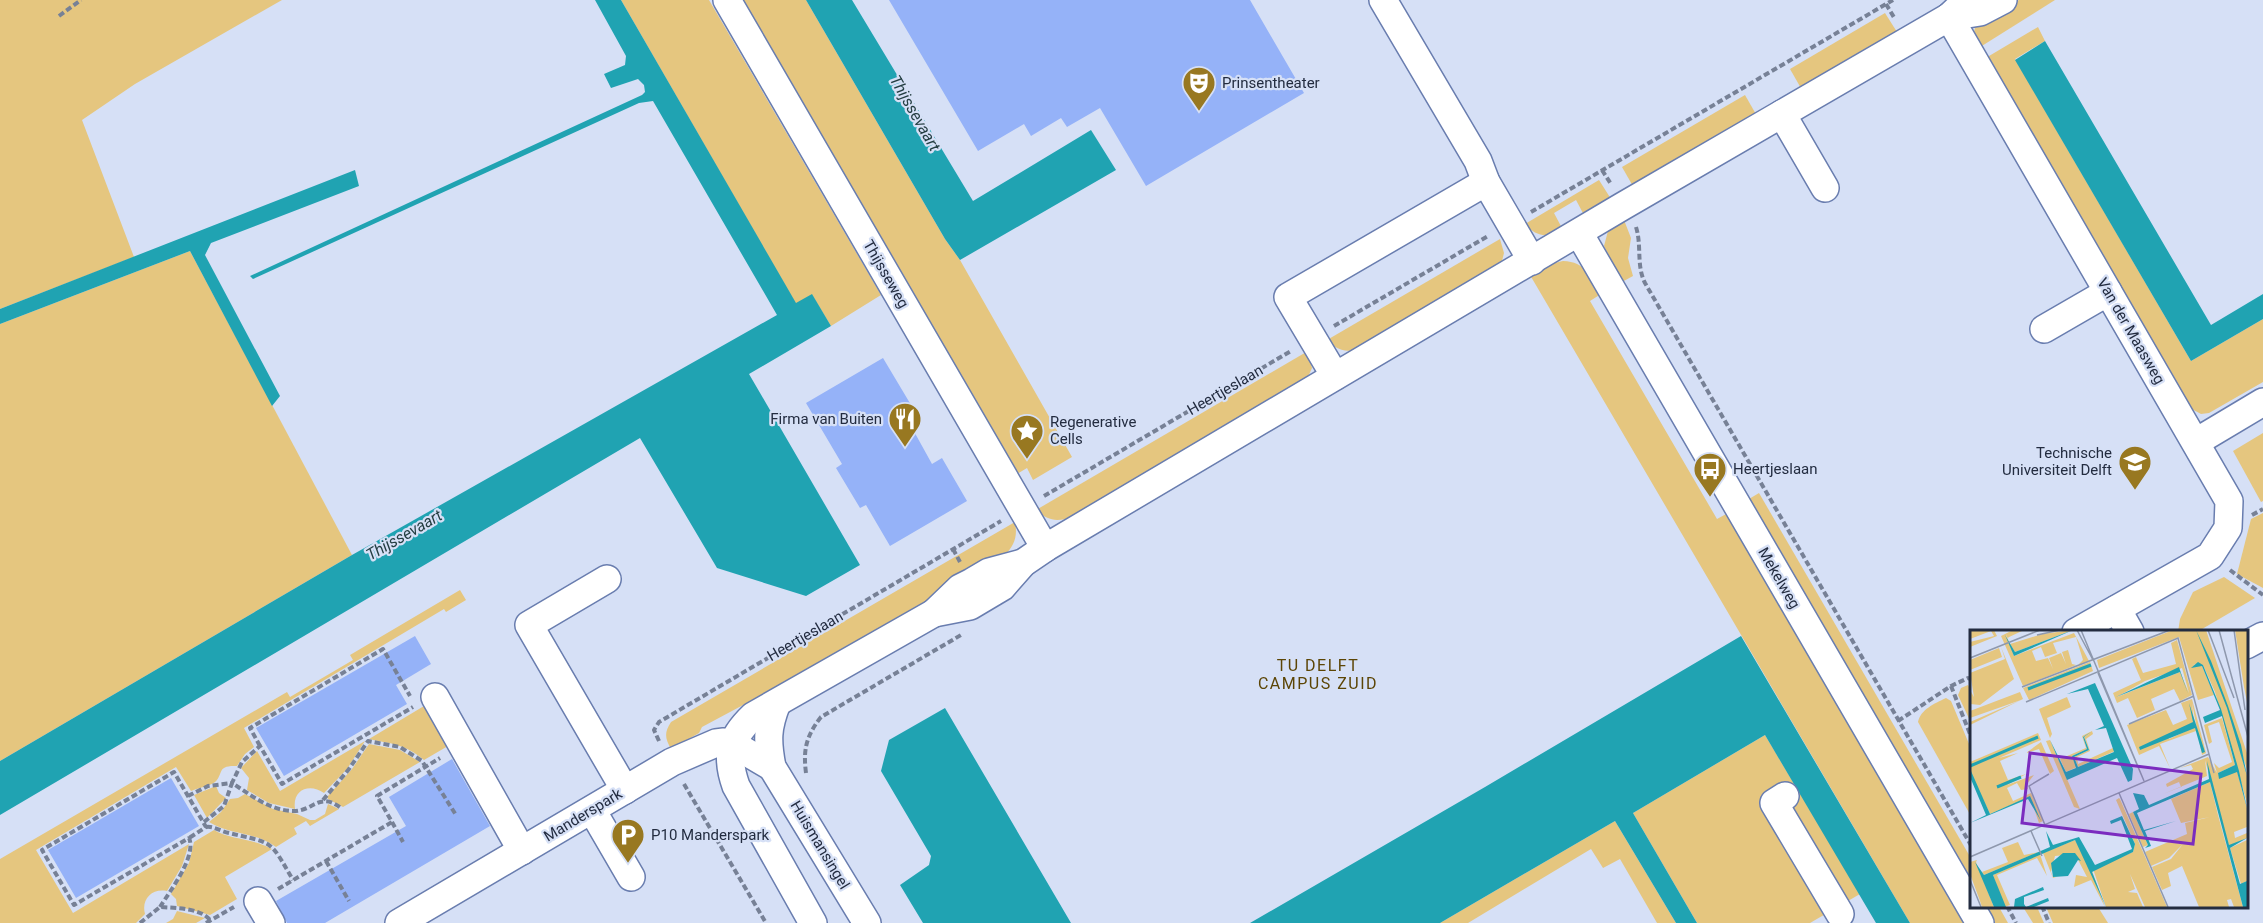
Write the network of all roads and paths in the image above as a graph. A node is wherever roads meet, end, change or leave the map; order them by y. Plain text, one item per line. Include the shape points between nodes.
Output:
1 (81, 0) edge
2 (726, 0) edge
3 (1383, 0) edge
4 (1893, 0) edge
5 (2003, 0) edge
6 (1958, 9) edge
7 (59, 16) dead end
8 (1782, 114) junction
9 (1486, 182) junction
10 (1825, 188) dead end
11 (1623, 206) junction
12 (1511, 223) junction
13 (1579, 233) junction
14 (1532, 261) junction
15 (2108, 292) junction
16 (2044, 328) dead end
17 (1312, 338) junction
18 (1335, 376) junction
19 (2263, 402) edge
20 (2196, 442) junction
21 (1021, 509) junction
22 (1034, 556) junction
23 (2210, 556) junction
24 (607, 579) dead end
25 (2263, 595) edge
26 (2117, 609) junction
27 (2080, 630) edge
28 (2129, 630) edge
29 (2263, 636) edge
30 (2248, 644) edge
31 (1970, 679) edge
32 (1951, 686) junction
33 (435, 698) dead end
34 (777, 703) junction
35 (1898, 721) junction
36 (1970, 734) edge
37 (365, 735) junction
38 (368, 741) junction
39 (731, 743) junction
40 (462, 745) junction
41 (261, 746) junction
42 (672, 762) junction
43 (426, 766) junction
44 (772, 767) junction
45 (232, 783) junction
46 (625, 790) junction
47 (188, 796) junction
48 (1785, 796) dead end
49 (323, 800) junction
50 (341, 808) dead end
51 (592, 810) junction
52 (456, 815) dead end
53 (204, 822) junction
54 (392, 822) junction
55 (206, 827) junction
56 (189, 838) junction
57 (404, 842) dead end
58 (1970, 844) edge
59 (522, 851) junction
60 (326, 861) junction
61 (631, 877) dead end
62 (293, 880) junction
63 (349, 901) dead end
64 (1970, 906) edge
65 (160, 907) junction
66 (1971, 908) edge
67 (2008, 908) edge
68 (2043, 908) edge
69 (264, 912) edge
70 (1840, 914) edge
71 (210, 920) dead end
72 (140, 923) edge
73 (399, 923) edge
74 (766, 923) edge
75 (813, 923) edge
76 (867, 923) edge
77 (1980, 923) edge
78 (2016, 923) edge
79 (2049, 923) edge

1 - 7 path
2 - 21 street, Thijsseweg
3 - 9 street via 1478,161
4 - 12 path, Heertjeslaan
5 - 6 street via 1980,12
6 - 8 street
6 - 15 street, Van der Maasweg
8 - 10 street
8 - 11 street
9 - 12 street
9 - 17 street via 1288,297
11 - 13 street
11 - 35 path via 1639,235 1640,273 1645,283
12 - 14 street
12 - 17 path, Heertjeslaan
13 - 14 street
13 - 64 street, Mekelweg
14 - 18 street
15 - 16 street
15 - 20 street, Van der Maasweg
17 - 18 street
17 - 21 path, Heertjeslaan
18 - 22 street
19 - 20 street
20 - 23 street, Van der Maasweg via 2229,501 2228,528
21 - 22 street, Thijsseweg
21 - 42 path, Heertjeslaan via 659,722 654,730
22 - 34 street via 989,572 960,588 934,612
23 - 25 path
23 - 26 street, Van der Maasweg
24 - 46 street via 529,625
26 - 27 street, Van der Maasweg
26 - 28 street
29 - 30 street
31 - 32 path
32 - 35 path
32 - 36 path
33 - 40 street
34 - 39 street via 753,716
34 - 44 street via 769,723
35 - 58 path
37 - 38 path
37 - 41 path via 282,784
37 - 41 path via 416,705 383,649 250,728
38 - 43 path via 400,747
38 - 49 path
39 - 42 street, Manderspark via 716,743
39 - 44 street
39 - 75 street via 730,762 736,786
40 - 43 path
40 - 59 street
41 - 45 path via 242,762
42 - 46 street, Manderspark
42 - 74 path
43 - 52 path
43 - 54 path via 377,796
44 - 76 street, Huismansingel
45 - 47 path via 208,786
45 - 49 path via 264,803 284,810 296,811
45 - 53 path via 224,806
46 - 51 street, Manderspark
47 - 53 path
47 - 56 path via 174,772 42,850 74,905
48 - 70 street via 1774,803
49 - 50 path
51 - 59 street, Manderspark
51 - 61 street
53 - 55 path
54 - 57 path
54 - 60 path
55 - 56 path
55 - 62 path via 270,844
56 - 65 path via 190,853
59 - 73 street, Manderspark
60 - 62 path
60 - 63 path
62 - 69 path
65 - 71 path via 200,914
65 - 72 path
66 - 77 street, Mekelweg
67 - 78 path
68 - 79 path

